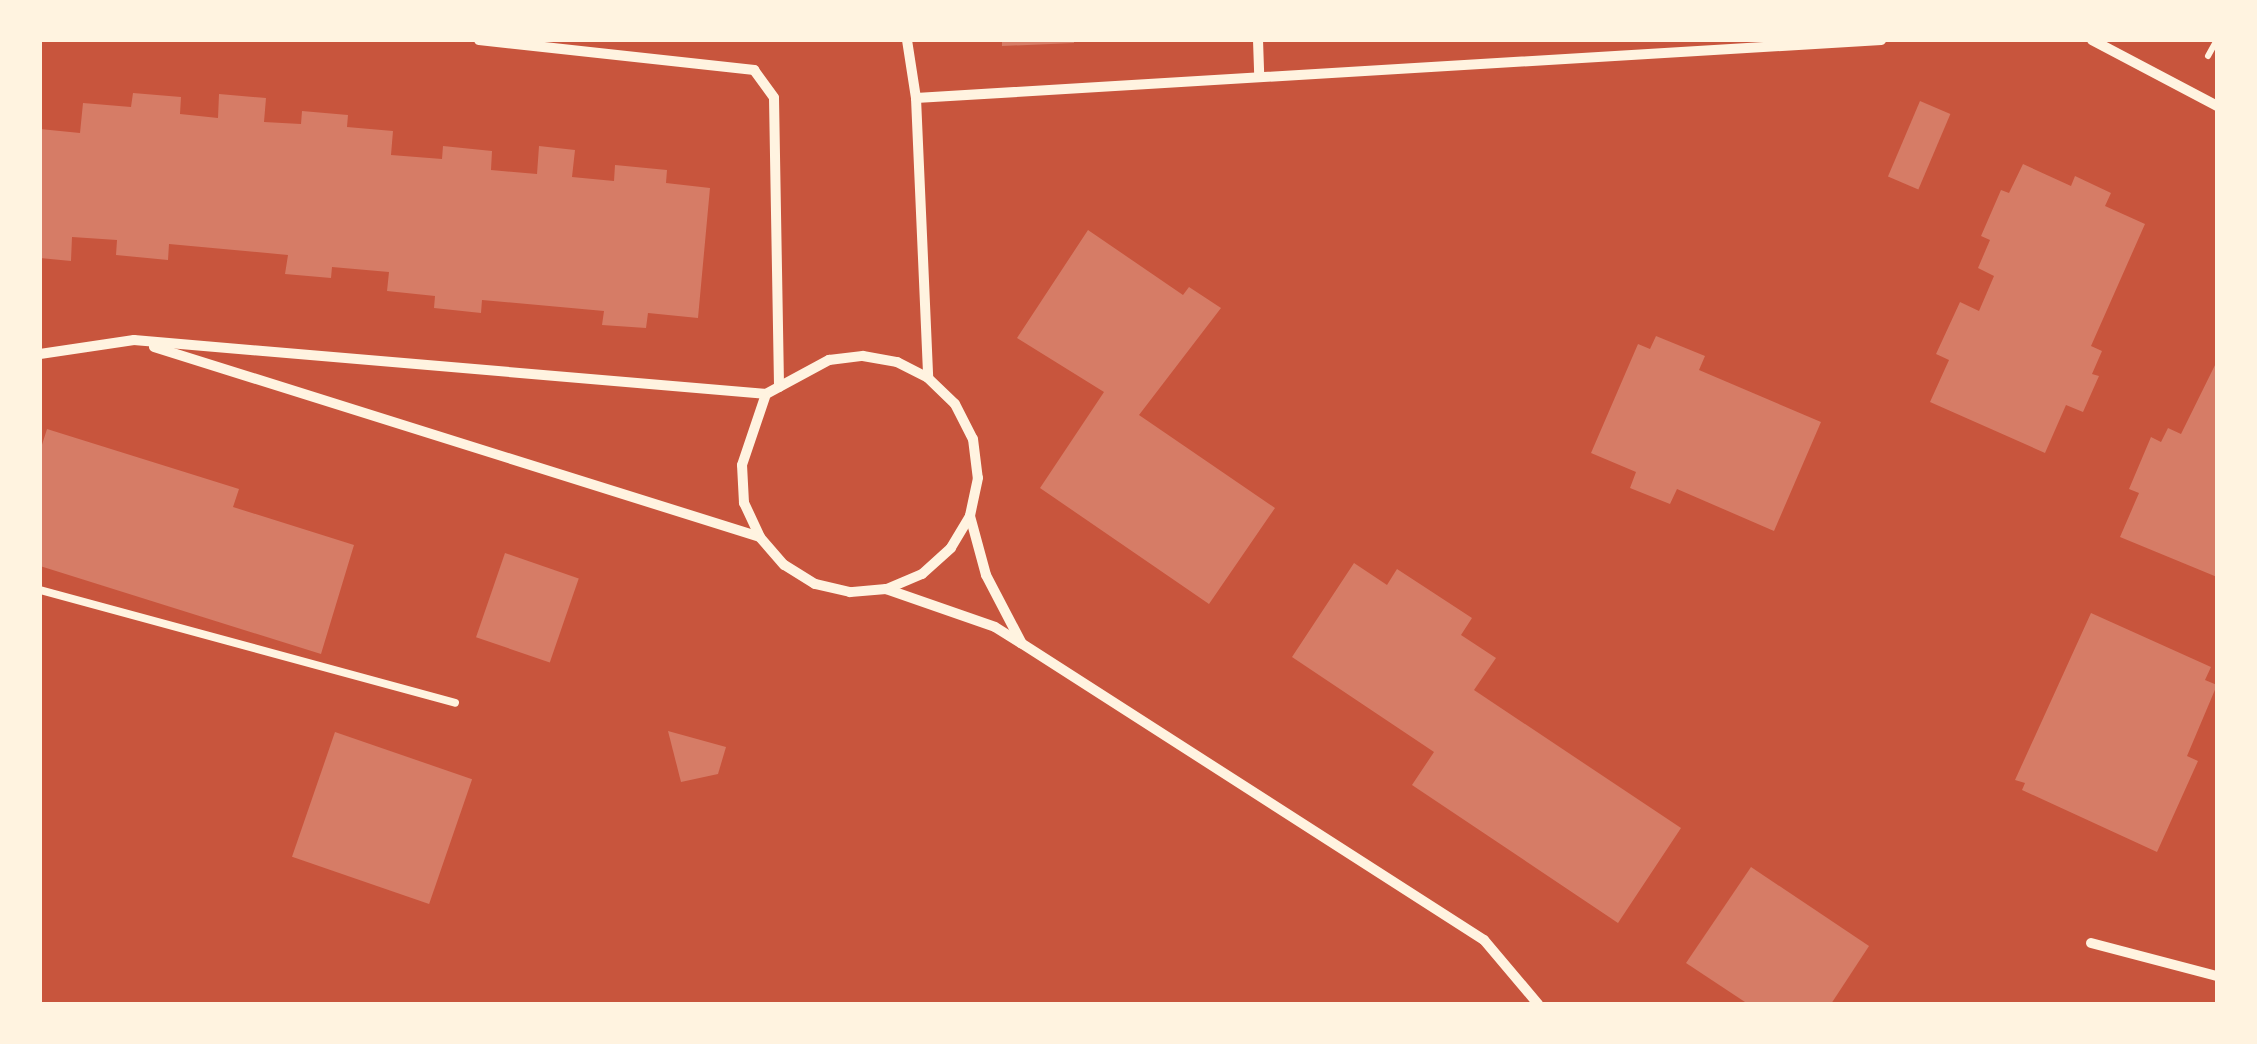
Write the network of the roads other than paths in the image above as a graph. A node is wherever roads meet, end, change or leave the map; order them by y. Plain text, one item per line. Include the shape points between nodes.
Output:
1 (479, 40) edge
2 (907, 40) edge
3 (1258, 40) edge
4 (1881, 40) edge
5 (2092, 40) edge
6 (1832, 41) edge
7 (1259, 77) junction
8 (916, 98) junction
9 (2217, 106) edge
10 (134, 340) junction
11 (40, 354) edge
12 (928, 378) junction
13 (779, 386) junction
14 (766, 394) junction
15 (970, 516) junction
16 (760, 537) junction
17 (40, 590) edge
18 (886, 590) junction
19 (1022, 643) junction
20 (455, 703) dead end
21 (2091, 943) dead end
22 (2217, 976) edge
23 (1538, 1004) edge

1 - 13 street via 754,70 774,98
2 - 8 street
3 - 7 street
4 - 6 street
5 - 9 street
6 - 7 street
7 - 8 street
8 - 12 street
10 - 11 street
10 - 14 street
10 - 16 street
12 - 13 street via 897,362 863,356 829,360
12 - 15 street via 955,404 973,439 978,478
13 - 14 street
14 - 16 street via 742,465 744,502
15 - 18 street via 951,548 922,574
15 - 19 street via 986,575
16 - 18 street via 784,565 815,584 850,592
17 - 20 lane
18 - 19 street via 995,627
19 - 23 street via 1484,940
21 - 22 street

